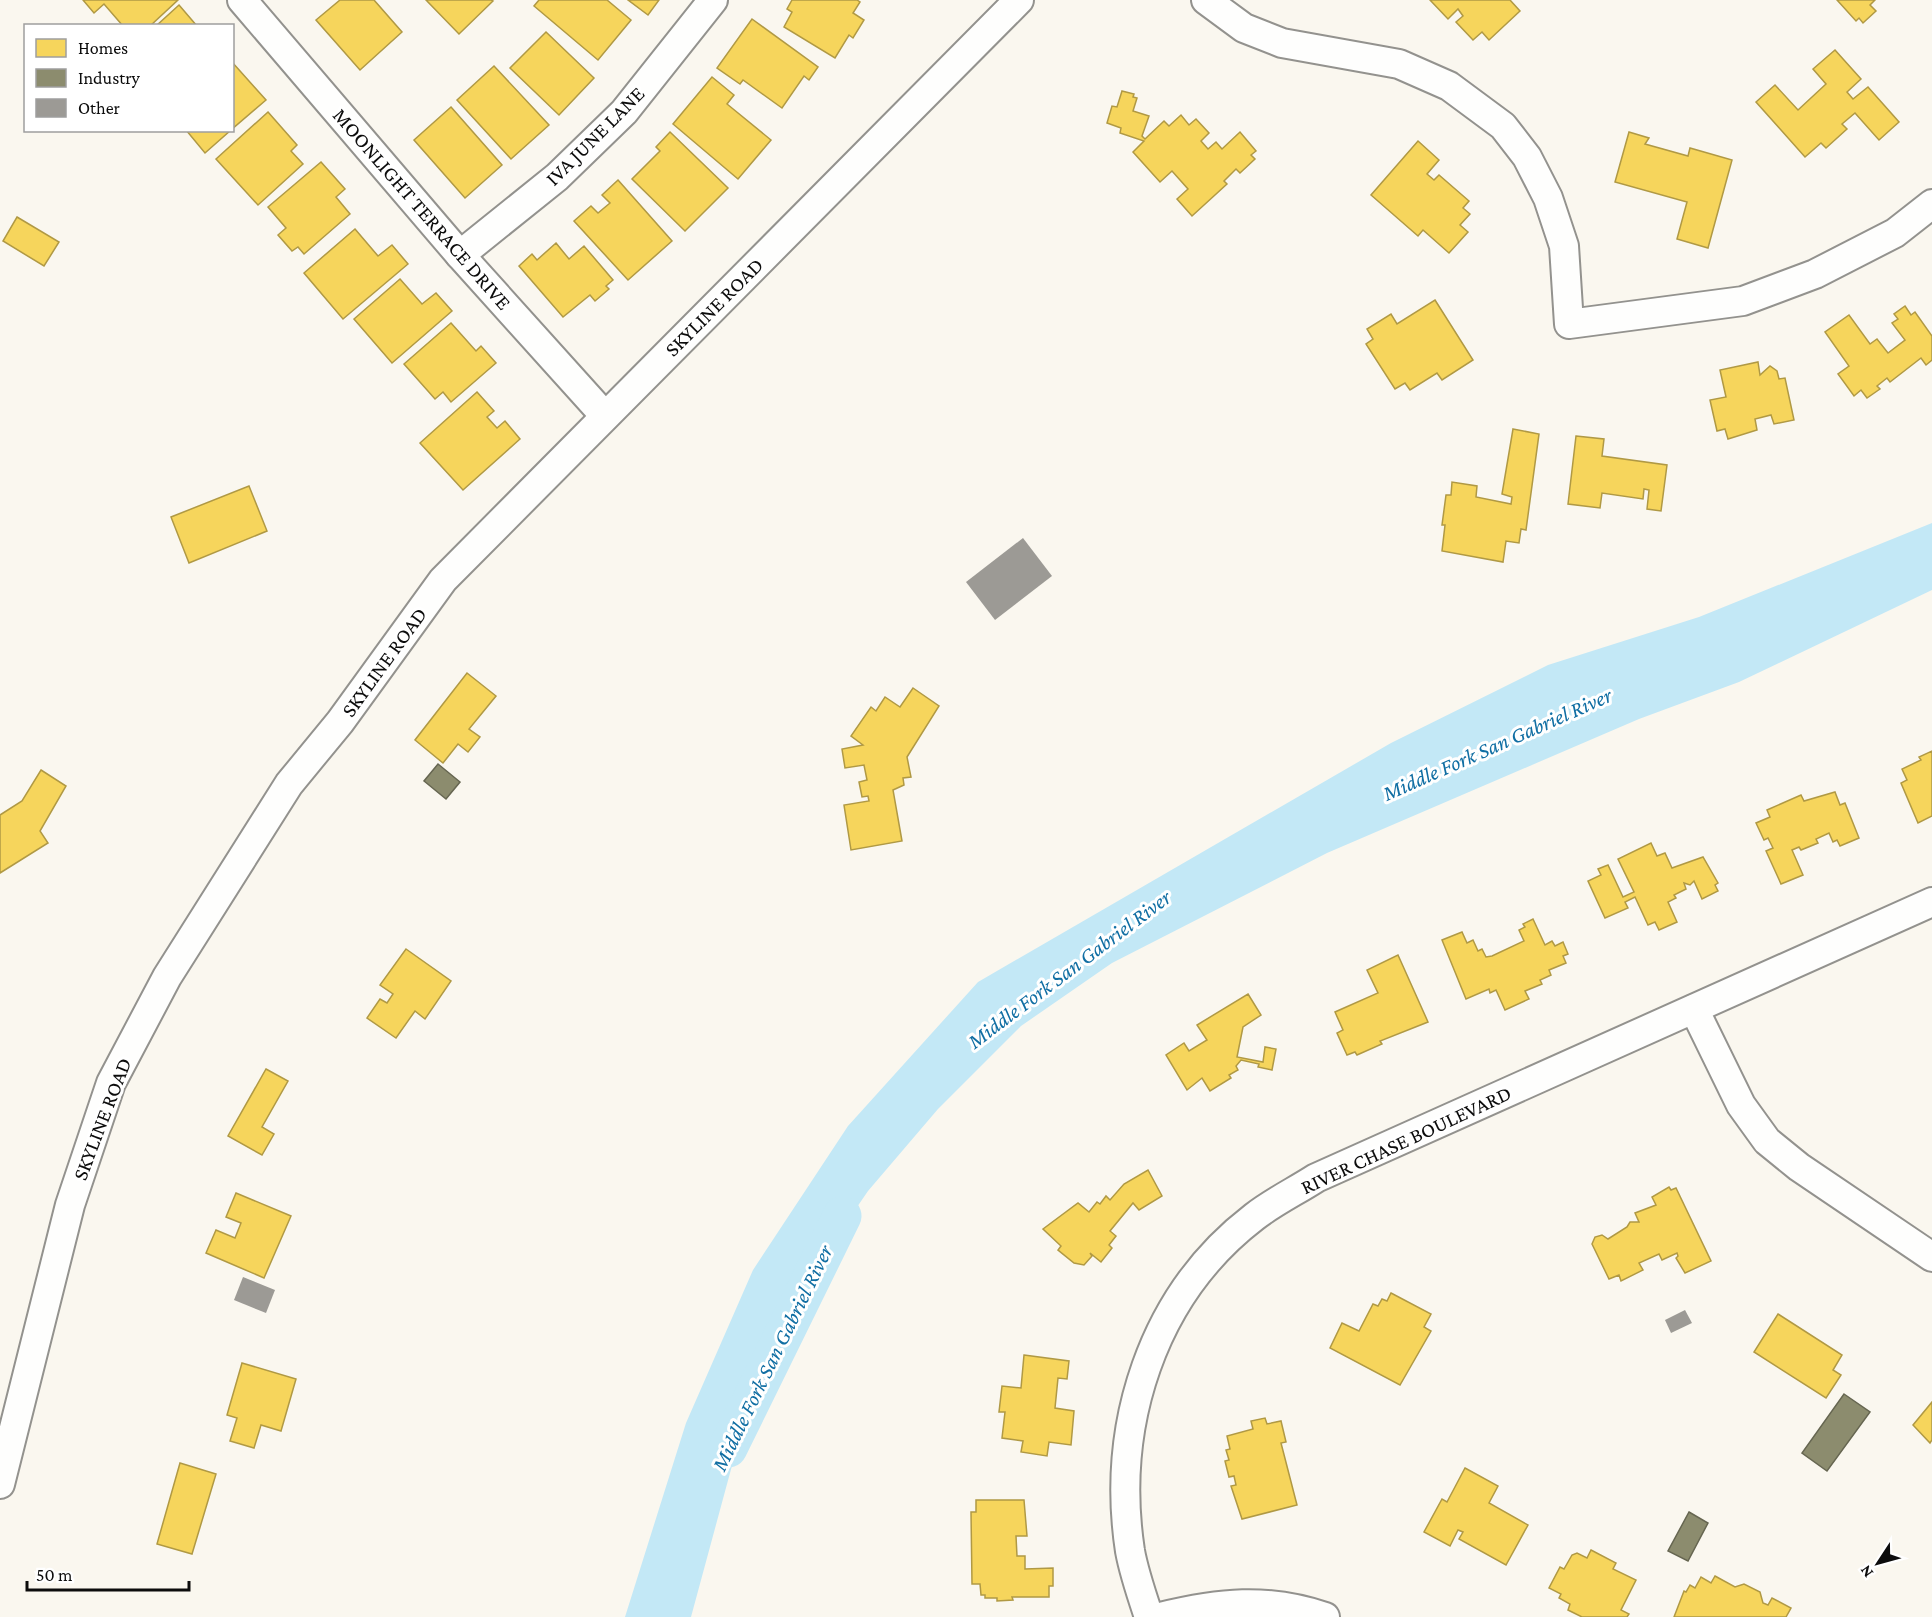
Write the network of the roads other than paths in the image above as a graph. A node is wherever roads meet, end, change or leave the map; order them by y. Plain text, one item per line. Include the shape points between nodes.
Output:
1 (713, 0) edge
2 (1019, 0) edge
3 (1206, 0) edge
4 (254, 4) edge
5 (1932, 204) edge
6 (460, 255) junction
7 (605, 416) junction
8 (1932, 902) edge
9 (1694, 1009) junction
10 (1932, 1257) edge
11 (0, 1484) edge
12 (1149, 1617) edge
13 (1160, 1617) edge
14 (1324, 1617) edge

1 - 6 street, IVA JUNE LANE via 624,112 557,177
2 - 7 street, SKYLINE ROAD
3 - 5 street via 1244,28 1282,43 1399,64 1449,86 1503,126 1527,156 1548,198 1564,246 1569,324 1743,301 1815,274 1895,233
4 - 6 street, MOONLIGHT TERRACE DRIVE
6 - 7 street, MOONLIGHT TERRACE DRIVE
7 - 11 street, SKYLINE ROAD via 443,580 340,722 289,784 146,1013 111,1083 70,1205
8 - 9 street, RIVER CHASE BOULEVARD
9 - 10 street via 1741,1105 1767,1141
9 - 12 street, RIVER CHASE BOULEVARD via 1316,1178 1254,1217 1209,1259 1169,1315 1140,1383 1127,1437 1125,1491 1131,1553
13 - 14 street via 1252,1602 1297,1607

